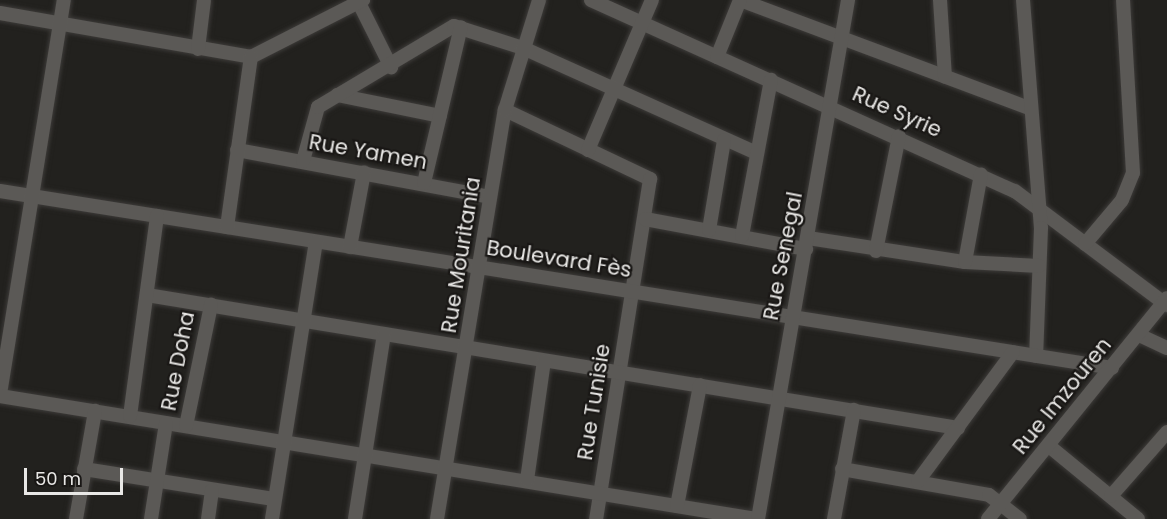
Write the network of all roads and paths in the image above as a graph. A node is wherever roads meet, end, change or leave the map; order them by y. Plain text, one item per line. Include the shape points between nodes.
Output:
1 (64, 0) edge
2 (204, 0) edge
3 (539, 0) edge
4 (591, 0) edge
5 (652, 0) edge
6 (740, 0) edge
7 (848, 0) edge
8 (940, 0) edge
9 (1023, 0) edge
10 (1123, 0) edge
11 (361, 1) edge
12 (0, 13) edge
13 (642, 24) junction
14 (60, 25) junction
15 (461, 27) junction
16 (844, 39) junction
17 (523, 48) junction
18 (198, 49) junction
19 (251, 57) junction
20 (717, 57) junction
21 (391, 67) junction
22 (945, 77) junction
23 (771, 80) junction
24 (614, 88) junction
25 (338, 95) junction
26 (833, 107) junction
27 (1029, 108) junction
28 (505, 110) junction
29 (440, 116) junction
30 (899, 136) junction
31 (724, 140) junction
32 (237, 150) junction
33 (588, 150) junction
34 (757, 153) junction
35 (303, 161) junction
36 (364, 172) junction
37 (981, 174) junction
38 (424, 183) junction
39 (0, 191) edge
40 (32, 196) junction
41 (490, 197) junction
42 (1040, 209) junction
43 (157, 216) junction
44 (645, 219) junction
45 (227, 227) junction
46 (709, 230) junction
47 (742, 236) junction
48 (316, 242) junction
49 (807, 243) junction
50 (1085, 244) junction
51 (351, 247) junction
52 (876, 251) junction
53 (965, 262) junction
54 (1039, 266) junction
55 (479, 267) junction
56 (632, 292) junction
57 (147, 295) junction
58 (1166, 301) edge
59 (211, 305) junction
60 (792, 317) junction
61 (301, 319) junction
62 (384, 334) junction
63 (1139, 335) junction
64 (468, 347) junction
65 (1167, 348) edge
66 (1013, 352) junction
67 (1036, 356) junction
68 (544, 361) junction
69 (1112, 368) junction
70 (620, 372) junction
71 (700, 385) junction
72 (0, 395) edge
73 (779, 398) junction
74 (854, 410) junction
75 (95, 411) junction
76 (130, 416) junction
77 (166, 423) junction
78 (186, 426) junction
79 (958, 428) junction
80 (1167, 432) edge
81 (282, 442) junction
82 (1049, 446) junction
83 (365, 456) junction
84 (445, 468) junction
85 (842, 469) junction
86 (84, 470) junction
87 (527, 480) junction
88 (918, 481) junction
89 (156, 482) junction
90 (212, 490) junction
91 (600, 494) junction
92 (1111, 496) junction
93 (274, 499) junction
94 (1002, 502) junction
95 (677, 506) junction
96 (76, 519) edge
97 (151, 519) edge
98 (208, 519) edge
99 (272, 519) edge
100 (355, 519) edge
101 (437, 519) edge
102 (596, 519) edge
103 (757, 519) edge
104 (834, 519) edge
105 (988, 519) edge
106 (1020, 519) edge
107 (1138, 519) edge

1 - 14 street
2 - 18 street
3 - 17 street, Rue Mouritania
4 - 13 street, Rue Syrie
5 - 13 street
6 - 16 street
6 - 20 street
7 - 16 street, Rue Senegal
8 - 22 street
9 - 27 street
10 - 50 street via 1133,173 1122,200
11 - 19 street
11 - 21 street
12 - 14 street
13 - 20 street, Rue Syrie
13 - 24 street
14 - 18 street
14 - 40 street
15 - 17 street
15 - 21 street via 446,30
15 - 29 street
16 - 22 street
16 - 26 street, Rue Senegal
17 - 24 street
17 - 28 street, Rue Mouritania
18 - 19 street
19 - 32 street
20 - 23 street, Rue Syrie
21 - 25 street
22 - 27 street
23 - 26 street, Rue Syrie
23 - 34 street
24 - 31 street
24 - 33 street
25 - 29 street
25 - 35 street via 312,117
26 - 30 street, Rue Syrie
26 - 49 street, Rue Senegal
27 - 42 street
28 - 33 street
28 - 41 street, Rue Mouritania
29 - 38 street
30 - 37 street, Rue Syrie
30 - 52 street
31 - 34 street
31 - 46 street
32 - 35 street, Rue Yamen
32 - 45 street
33 - 44 street, Rue Tunisie via 650,179
34 - 47 street
35 - 36 street, Rue Yamen
36 - 38 street, Rue Yamen
36 - 51 street
37 - 42 street, Rue Syrie
37 - 53 street
38 - 41 street, Rue Yamen
39 - 40 street, Boulevard Fès
40 - 43 street, Boulevard Fès
40 - 72 street
41 - 55 street, Rue Mouritania
42 - 50 street, Rue Syrie
42 - 54 street
43 - 45 street, Boulevard Fès
43 - 57 street
44 - 46 street
44 - 56 street, Rue Tunisie
45 - 48 street, Boulevard Fès
46 - 47 street
47 - 49 street
48 - 51 street, Boulevard Fès
48 - 61 street
49 - 52 street
49 - 60 street, Rue Senegal
50 - 58 street, Rue Syrie
51 - 55 street, Boulevard Fès
52 - 53 street
53 - 54 street
54 - 67 street
55 - 56 street, Boulevard Fès
55 - 64 street, Rue Mouritania
56 - 60 street, Boulevard Fès
56 - 70 street, Rue Tunisie
57 - 59 street
57 - 76 street
58 - 63 street, Rue Imzouren
59 - 61 street
59 - 78 street, Rue Doha
60 - 66 street, Boulevard Fès
60 - 73 street, Rue Senegal
61 - 62 street
61 - 81 street
62 - 64 street
62 - 83 street
63 - 65 street
63 - 69 street, Rue Imzouren
64 - 68 street
64 - 84 street, Rue Mouritania
66 - 67 street, Boulevard Fès
66 - 79 street
67 - 69 street, Boulevard Fès
68 - 70 street
68 - 87 street
69 - 82 street, Rue Imzouren
70 - 71 street
70 - 91 street, Rue Tunisie
71 - 73 street
71 - 95 street
72 - 75 street
73 - 74 street
73 - 103 street, Rue Senegal
74 - 79 street
74 - 85 street
75 - 76 street
75 - 86 street
76 - 77 street
77 - 78 street
77 - 89 street
78 - 81 street
79 - 88 street
80 - 92 street
81 - 83 street
81 - 93 street
82 - 92 street
82 - 94 street, Rue Imzouren
83 - 84 street
83 - 100 street
84 - 87 street
84 - 101 street, Rue Mouritania
85 - 88 street
85 - 104 street
86 - 89 street
86 - 96 street
87 - 91 street
88 - 94 street
89 - 90 street
89 - 97 street
90 - 93 street
90 - 98 street
91 - 95 street
91 - 102 street, Rue Tunisie
92 - 107 street
93 - 99 street
94 - 105 street, Rue Imzouren
94 - 106 street
95 - 103 street

